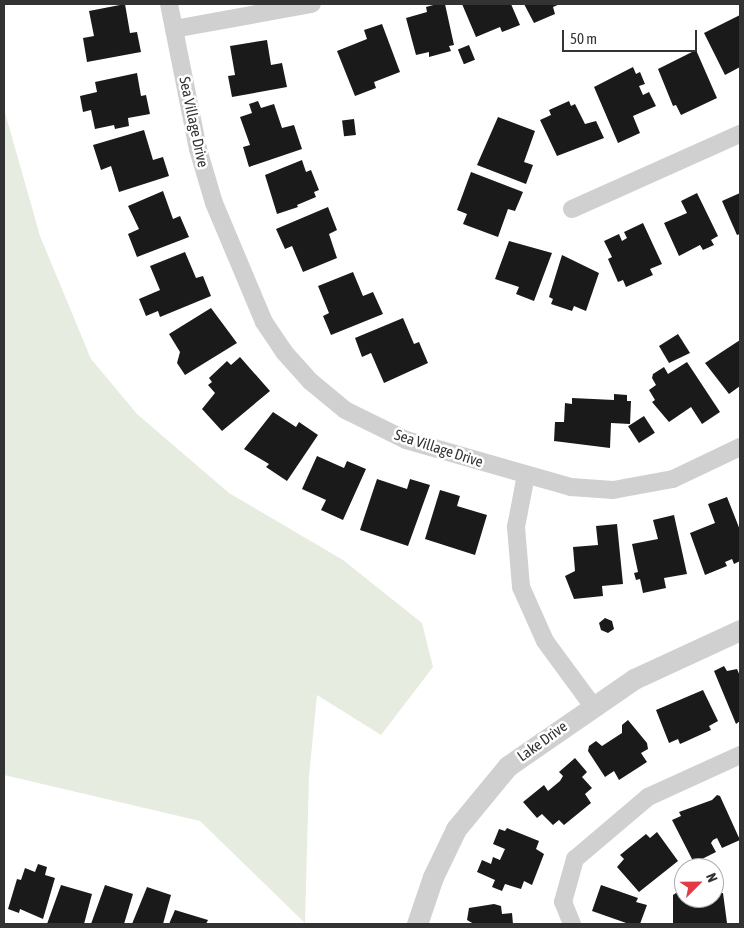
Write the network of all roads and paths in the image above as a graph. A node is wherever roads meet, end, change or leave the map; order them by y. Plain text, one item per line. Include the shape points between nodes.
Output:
1 (169, 4) edge
2 (312, 4) edge
3 (174, 28) junction
4 (740, 134) edge
5 (572, 209) dead end
6 (740, 447) edge
7 (526, 475) junction
8 (740, 630) edge
9 (592, 705) junction
10 (740, 755) edge
11 (417, 924) edge
12 (572, 924) edge

1 - 3 street, Sea Village Drive
2 - 3 street
3 - 7 street, Sea Village Drive via 198,149 214,203 264,322 284,352 310,381 345,410 406,440
4 - 5 street
6 - 7 street, Sea Village Drive via 673,479 613,490 571,487
7 - 9 street via 516,527 521,587 545,641
8 - 9 street, Lake Drive via 634,679
9 - 11 street, Lake Drive via 508,766 456,829 433,877
10 - 12 street via 648,797 575,859 563,902

